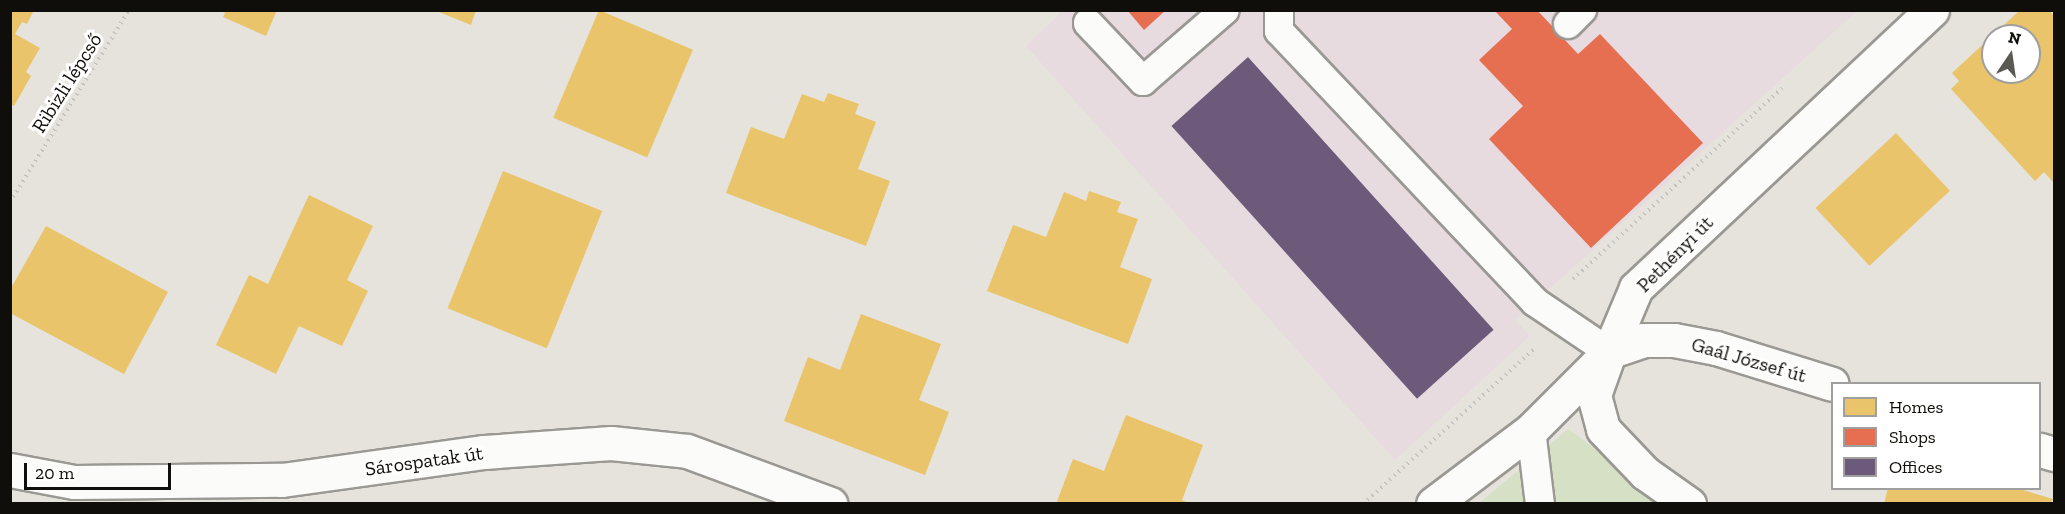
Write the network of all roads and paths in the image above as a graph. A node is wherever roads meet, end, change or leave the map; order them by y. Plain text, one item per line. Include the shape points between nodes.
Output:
1 (129, 10) edge
2 (1225, 10) edge
3 (1279, 10) edge
4 (1932, 10) edge
5 (1088, 23) dead end
6 (1788, 83) dead end
7 (10, 202) edge
8 (1566, 285) dead end
9 (1539, 344) dead end
10 (1610, 352) junction
11 (1831, 383) edge
12 (1531, 430) junction
13 (10, 470) edge
14 (830, 504) edge
15 (1363, 504) edge
16 (1433, 504) edge
17 (1540, 504) edge
18 (1689, 504) edge

1 - 7 path, Ribizli lépcső
2 - 5 lane via 1143,81
3 - 10 lane via 1279,31 1535,302
4 - 10 street, Pethényi út via 1636,288
6 - 8 path
9 - 15 path
10 - 11 street, Gaál József út via 1643,340 1674,340 1716,348
10 - 12 street, Pethényi út
10 - 18 street via 1594,395 1603,429 1646,473
12 - 16 street, Pethényi út
12 - 17 lane
13 - 14 street, Sárospatak út via 74,482 282,480 484,452 611,443 687,452

